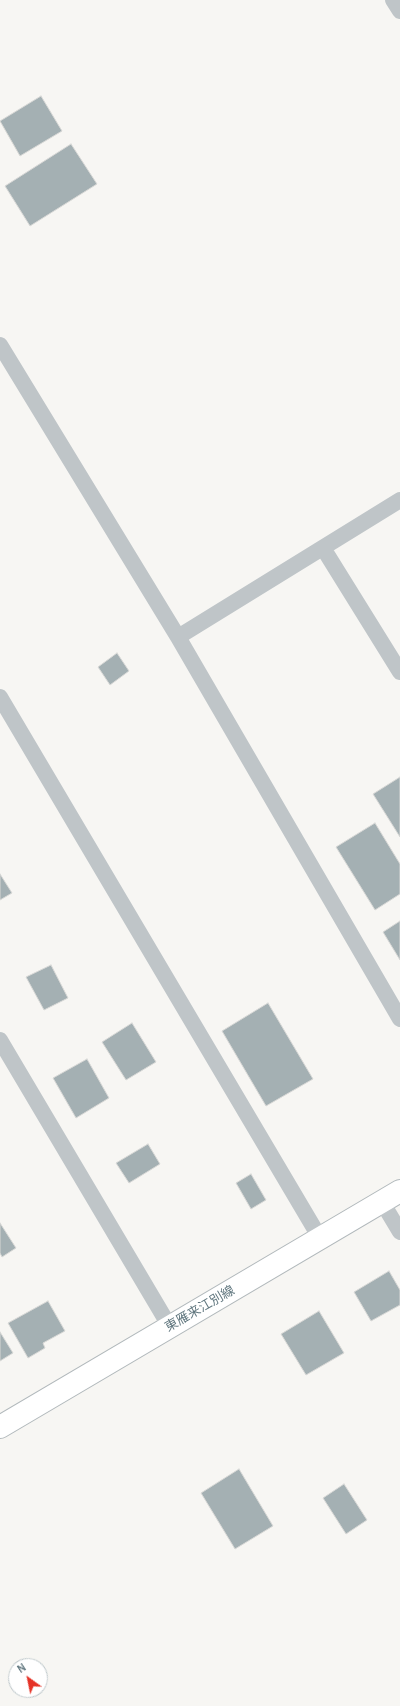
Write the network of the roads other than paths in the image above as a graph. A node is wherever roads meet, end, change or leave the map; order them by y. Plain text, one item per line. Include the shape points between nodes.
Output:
1 (393, 0) edge
2 (400, 11) edge
3 (0, 345) edge
4 (400, 500) edge
5 (323, 548) junction
6 (178, 637) junction
7 (400, 672) edge
8 (0, 697) edge
9 (400, 1019) edge
10 (0, 1040) edge
11 (391, 1196) edge
12 (400, 1232) edge
13 (320, 1238) junction
14 (170, 1327) junction
15 (0, 1427) edge

1 - 2 lane
3 - 6 lane
4 - 5 lane
5 - 6 lane
5 - 7 lane
6 - 9 lane
8 - 13 lane
10 - 14 lane
11 - 12 lane
11 - 13 main road, 東雁来江別線
13 - 14 main road, 東雁来江別線
14 - 15 main road, 東雁来江別線

